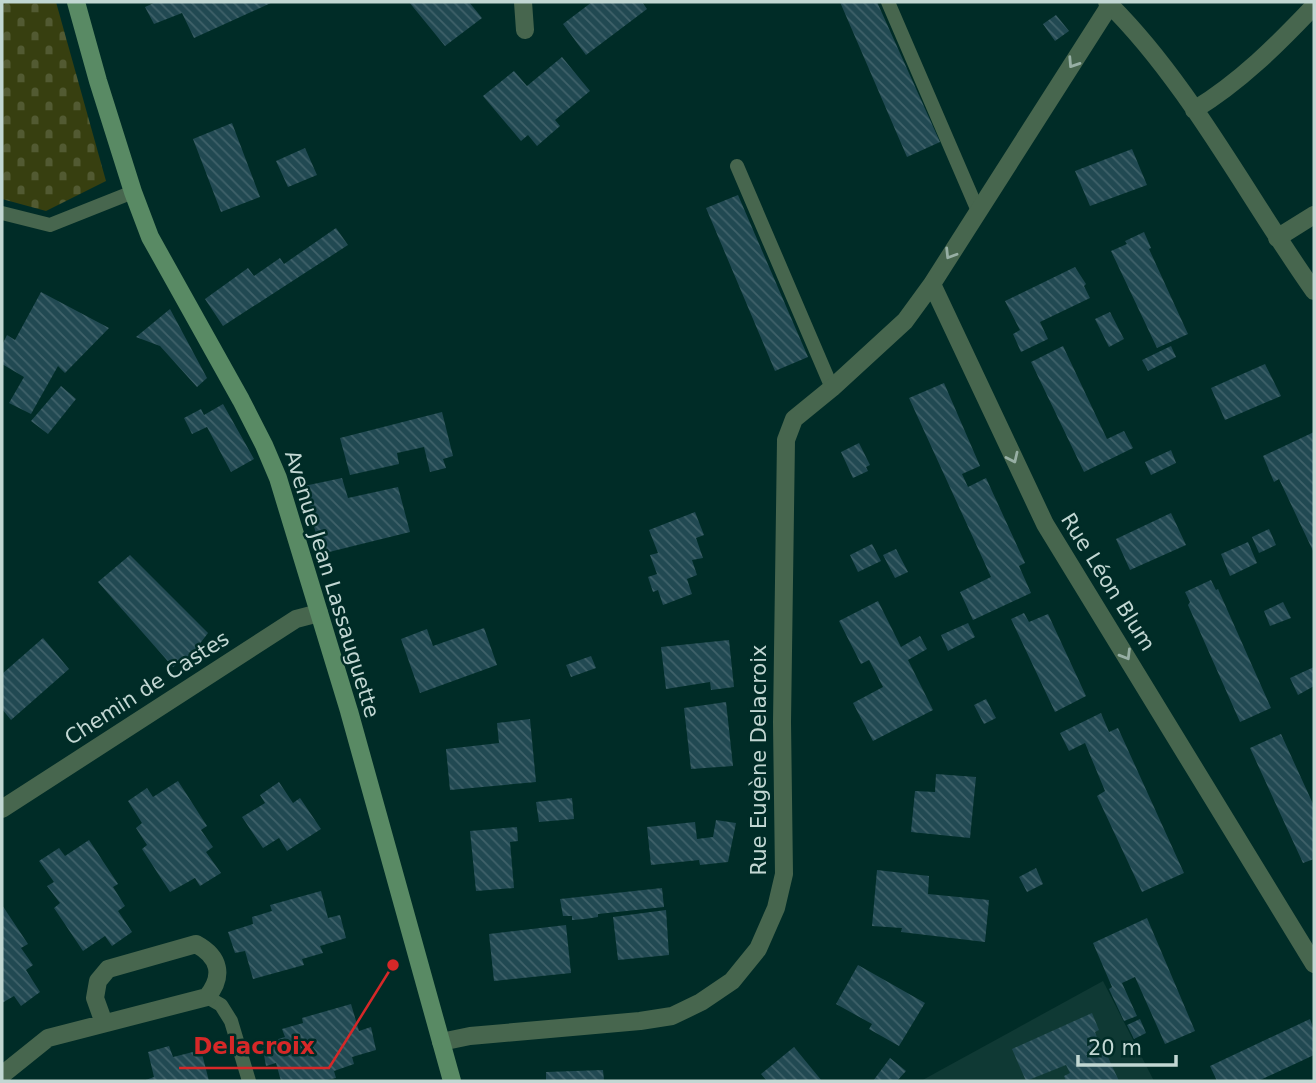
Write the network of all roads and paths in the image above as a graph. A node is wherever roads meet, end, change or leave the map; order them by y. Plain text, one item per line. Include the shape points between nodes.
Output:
1 (76, 2) edge
2 (523, 2) edge
3 (888, 2) edge
4 (1108, 4) edge
5 (1314, 6) edge
6 (525, 30) dead end
7 (1194, 110) junction
8 (737, 166) dead end
9 (133, 192) junction
10 (978, 211) junction
11 (2, 213) edge
12 (1314, 215) edge
13 (1276, 238) junction
14 (932, 284) junction
15 (1314, 292) edge
16 (832, 388) junction
17 (320, 613) junction
18 (2, 809) edge
19 (1314, 964) edge
20 (207, 997) junction
21 (104, 1023) junction
22 (441, 1042) junction
23 (2, 1075) edge
24 (249, 1081) edge
25 (452, 1081) edge

1 - 9 street, Avenue Jean Lassauguette
2 - 6 street
3 - 10 lane
4 - 7 street via 1128,21
4 -> 10 street
5 - 7 street via 1272,51
7 - 13 street
8 - 16 lane
9 - 11 lane via 50,225
9 - 17 street, Avenue Jean Lassauguette via 150,237 264,445
10 -> 14 street
12 - 13 street
13 - 15 street
14 - 16 street, Rue Eugène Delacroix via 905,321
14 -> 19 street, Rue Léon Blum via 1045,524
16 - 22 street, Rue Eugène Delacroix via 794,419 786,440 784,874 776,908 758,949 732,981 672,1016
17 - 18 street, Chemin de Castes via 296,619
17 - 22 street, Avenue Jean Lassauguette
20 - 21 street
20 - 21 street via 217,986 218,970 213,958 196,944 108,969 98,981 96,998
20 - 24 lane via 221,1005 231,1021
21 - 23 street via 48,1038
22 - 25 street, Avenue Jean Lassauguette

